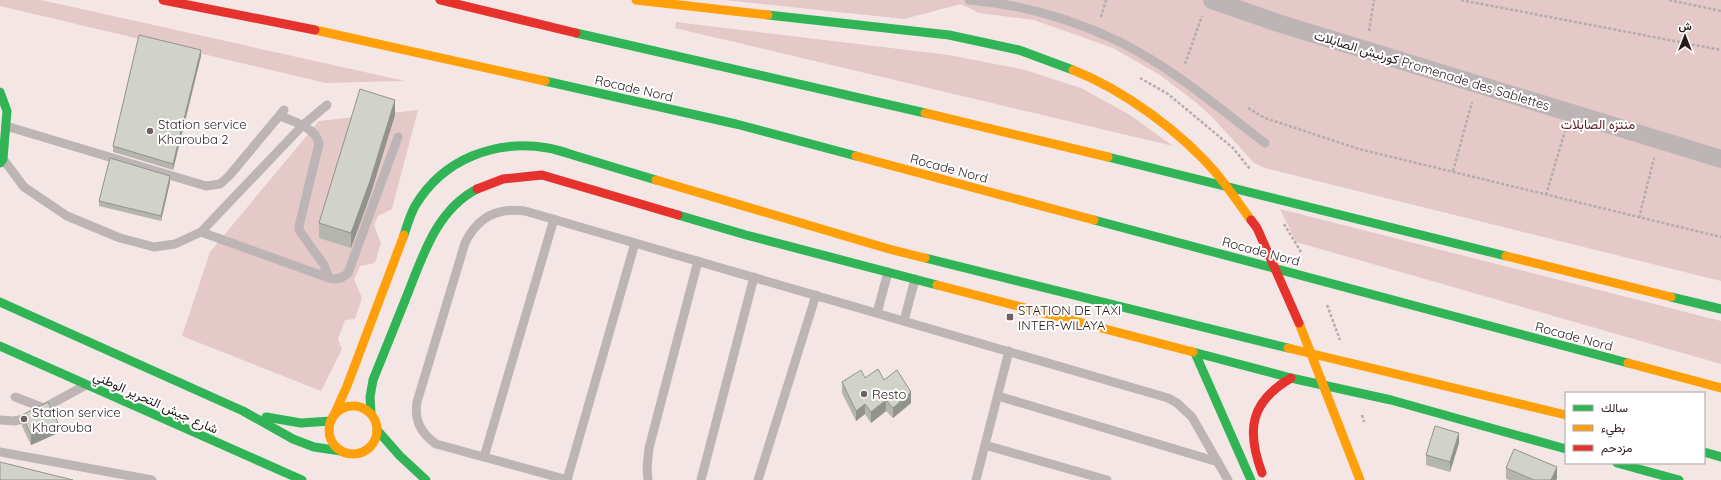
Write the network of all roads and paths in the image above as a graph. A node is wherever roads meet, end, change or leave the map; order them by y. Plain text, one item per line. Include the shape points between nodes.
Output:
1 (162, 0) edge
2 (440, 0) edge
3 (636, 0) edge
4 (969, 0) edge
5 (1106, 0) edge
6 (1374, 0) edge
7 (1461, 0) edge
8 (1669, 0) edge
9 (1208, 5) edge
10 (1721, 11) edge
11 (1100, 22) dead end
12 (1365, 50) junction
13 (1721, 50) edge
14 (1183, 70) dead end
15 (1477, 84) junction
16 (0, 92) edge
17 (326, 105) dead end
18 (1244, 106) dead end
19 (1570, 113) junction
20 (6, 126) junction
21 (303, 126) junction
22 (398, 137) dead end
23 (1659, 140) junction
24 (1265, 143) dead end
25 (1, 159) edge
26 (1721, 159) edge
27 (1453, 172) junction
28 (1546, 195) junction
29 (1639, 218) junction
30 (554, 219) junction
31 (201, 232) junction
32 (1721, 237) edge
33 (635, 243) junction
34 (698, 261) junction
35 (888, 271) junction
36 (754, 277) junction
37 (328, 278) junction
38 (914, 279) junction
39 (816, 295) junction
40 (0, 302) edge
41 (1721, 309) edge
42 (877, 313) junction
43 (904, 321) junction
44 (0, 346) edge
45 (1009, 351) junction
46 (1195, 353) junction
47 (1291, 378) junction
48 (84, 385) junction
49 (1721, 388) edge
50 (15, 396) dead end
51 (998, 396) junction
52 (44, 408) junction
53 (243, 411) junction
54 (371, 414) junction
55 (1565, 415) edge
56 (332, 418) junction
57 (0, 420) edge
58 (378, 430) junction
59 (985, 445) junction
60 (1565, 449) edge
61 (341, 451) junction
62 (0, 452) edge
63 (1705, 452) edge
64 (484, 457) junction
65 (1721, 457) edge
66 (1218, 462) junction
67 (1621, 464) edge
68 (152, 480) edge
69 (302, 480) edge
70 (426, 480) edge
71 (568, 480) edge
72 (648, 480) edge
73 (701, 480) edge
74 (758, 480) edge
75 (976, 480) edge
76 (1107, 480) edge
77 (1228, 480) edge
78 (1251, 480) edge
79 (1265, 480) edge
80 (1360, 480) edge
81 (1679, 480) edge

1 - 49 main road, Rocade Nord via 327,32 736,124
2 - 41 main road via 1017,134
3 - 80 main road via 949,35 1019,50 1080,73 1126,97 1180,136 1218,174 1257,228 1302,330
4 - 24 lane via 1009,5 1042,13 1083,26 1118,42 1179,79
5 - 11 path
6 - 12 path
7 - 13 path
8 - 10 path
9 - 12 street, كورنيش الصابلات Promenade des Sablettes
9 - 14 path
12 - 15 street, كورنيش الصابلات Promenade des Sablettes
15 - 19 street, كورنيش الصابلات Promenade des Sablettes
15 - 27 path
16 - 20 main road via 7,111
17 - 21 lane
18 - 27 path via 1265,118 1339,144
19 - 23 street, كورنيش الصابلات Promenade des Sablettes
19 - 28 path
20 - 21 lane via 206,186 220,184 229,176 282,113
20 - 25 main road
21 - 31 lane
21 - 37 lane via 316,135 319,144 299,230 324,265
22 - 37 lane via 348,273 338,279
23 - 26 street, كورنيش الصابلات Promenade des Sablettes
23 - 29 path
25 - 31 lane via 24,187 67,216 120,238 154,247 175,244
27 - 28 path
28 - 29 path
29 - 32 path
30 - 33 lane
30 - 64 lane
30 - 64 lane via 525,211 504,210 485,218 470,233 417,402 416,418 429,439 436,444
31 - 37 lane
33 - 34 lane
33 - 71 lane
34 - 36 lane
34 - 72 lane via 649,448
35 - 38 main road
35 - 42 lane
35 - 54 main road via 746,235 542,175 509,177 494,181 468,194 454,205 434,230 374,380 370,396
36 - 39 lane
36 - 73 lane
38 - 43 lane
38 - 46 main road
39 - 42 lane
39 - 74 lane
40 - 53 main road
42 - 43 lane
43 - 45 lane
44 - 48 main road, شارع جيش التحرير الوطني
45 - 51 lane
45 - 66 lane via 1168,398 1192,417
46 - 47 main road
46 - 78 main road
47 - 60 main road via 1391,400
47 - 79 main road via 1271,391 1254,422 1255,457
48 - 52 lane
48 - 69 main road, شارع جيش التحرير الوطني
50 - 52 lane
51 - 59 lane
51 - 66 lane
52 - 57 lane via 24,419
53 - 56 main road via 286,422 301,423
53 - 61 main road via 303,444
54 - 56 main road via 366,409 352,406 339,410
54 - 58 main road
55 - 56 main road via 889,249 549,148 510,145 471,154 454,164 438,176 414,207 347,386
56 - 61 main road via 329,435
58 - 61 main road via 372,446 366,451 349,454
58 - 70 main road via 400,456
59 - 75 lane
59 - 76 lane
62 - 68 lane
63 - 65 main road
64 - 71 lane
66 - 77 lane
67 - 81 main road

